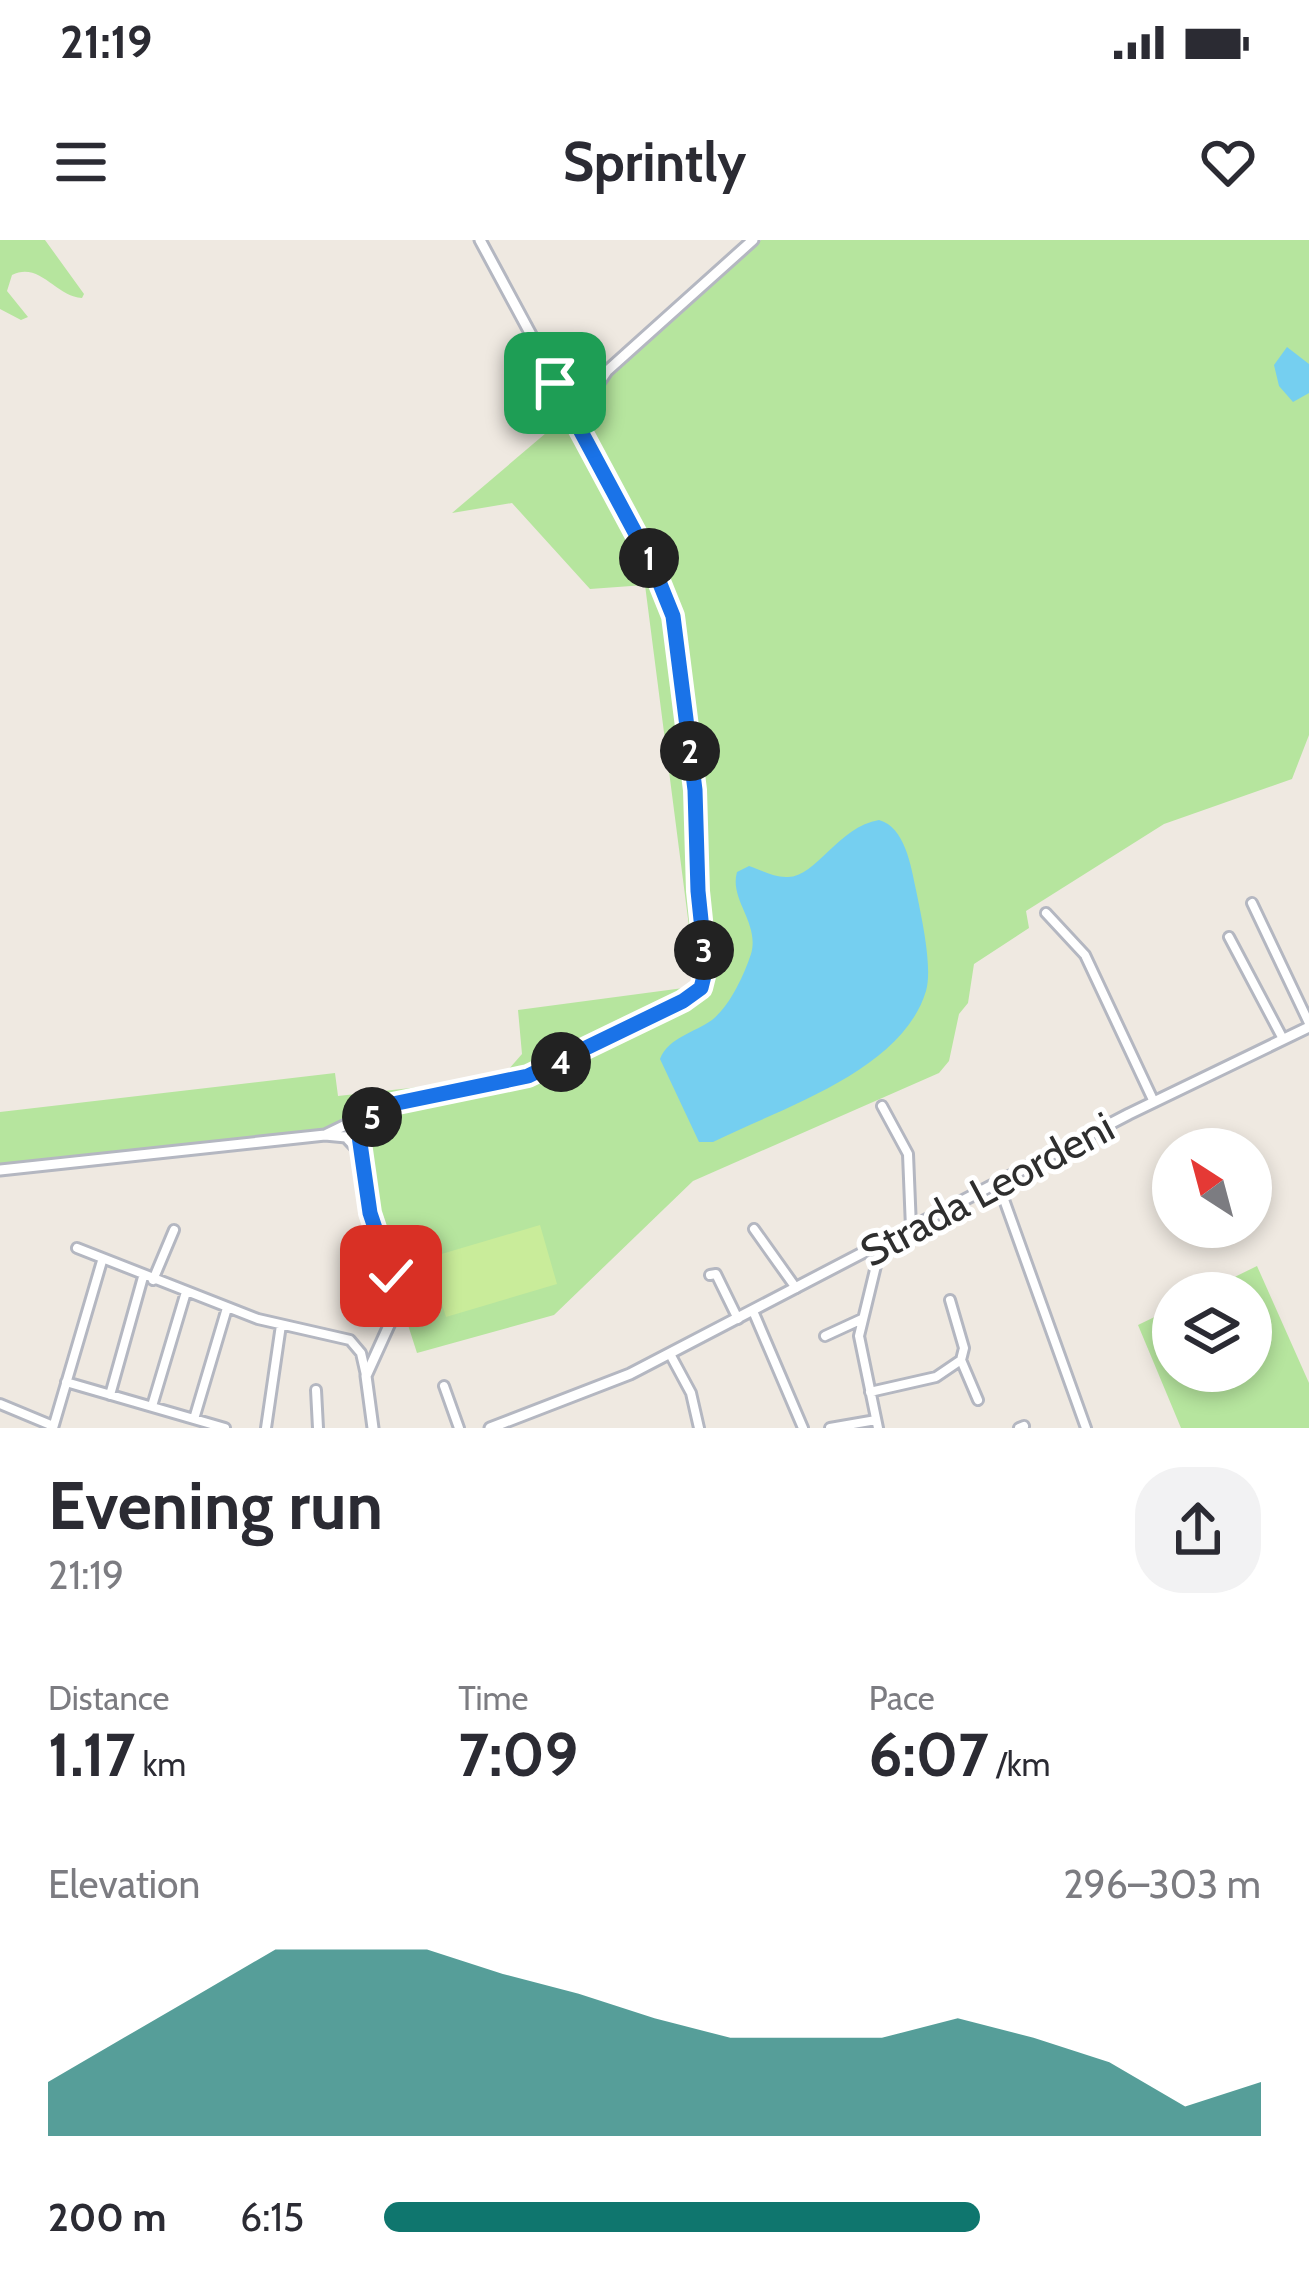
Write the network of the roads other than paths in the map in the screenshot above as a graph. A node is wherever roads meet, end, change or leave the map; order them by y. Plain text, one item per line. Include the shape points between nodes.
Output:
1 (480, 240) edge
2 (753, 240) edge
3 (577, 403) junction
4 (1252, 903) dead end
5 (1046, 913) dead end
6 (1228, 937) dead end
7 (1309, 1025) edge
8 (1283, 1040) junction
9 (1154, 1102) junction
10 (882, 1106) dead end
11 (351, 1132) junction
12 (0, 1170) edge
13 (998, 1183) junction
14 (754, 1229) dead end
15 (911, 1229) junction
16 (175, 1230) dead end
17 (881, 1245) junction
18 (77, 1248) dead end
19 (102, 1261) junction
20 (710, 1275) dead end
21 (148, 1278) junction
22 (796, 1288) junction
23 (186, 1292) junction
24 (950, 1300) dead end
25 (227, 1308) junction
26 (753, 1311) junction
27 (738, 1319) junction
28 (862, 1319) junction
29 (281, 1325) junction
30 (825, 1336) dead end
31 (670, 1354) junction
32 (961, 1360) junction
33 (366, 1376) junction
34 (66, 1382) junction
35 (444, 1386) dead end
36 (316, 1390) dead end
37 (870, 1392) junction
38 (110, 1395) junction
39 (978, 1400) dead end
40 (0, 1404) edge
41 (152, 1406) junction
42 (194, 1419) junction
43 (877, 1424) edge
44 (53, 1427) edge
45 (225, 1428) edge
46 (266, 1428) edge
47 (318, 1428) edge
48 (374, 1428) edge
49 (459, 1428) edge
50 (490, 1428) edge
51 (699, 1428) edge
52 (803, 1428) edge
53 (830, 1428) edge
54 (1086, 1428) edge

1 - 3 street via 555,383
2 - 3 street
3 - 11 street via 673,616 695,790 706,978 683,1001 547,1069 383,1106
4 - 7 street
5 - 9 street via 1085,955
6 - 8 street
7 - 8 street, Strada Leordeni
8 - 9 street, Strada Leordeni
9 - 13 street, Strada Leordeni
10 - 15 street via 908,1154
11 - 12 street
11 - 33 street via 395,1299
13 - 15 street, Strada Leordeni
13 - 54 street
14 - 22 street
15 - 17 street, Strada Leordeni
16 - 21 street
17 - 22 street, Strada Leordeni
17 - 28 street
18 - 19 street
19 - 21 street
19 - 34 street
20 - 27 street via 718,1276
21 - 23 street
21 - 38 street
22 - 26 street, Strada Leordeni
23 - 25 street
23 - 41 street
24 - 32 street
25 - 29 street
25 - 42 street
26 - 27 street, Strada Leordeni
26 - 52 street
27 - 31 street, Strada Leordeni
28 - 30 street
28 - 37 street
29 - 33 street via 350,1340
29 - 46 street
31 - 50 street, Strada Leordeni
31 - 51 street via 692,1393
32 - 37 street via 936,1377
32 - 39 street
33 - 48 street
34 - 38 street
34 - 44 street
35 - 49 street
36 - 47 street
37 - 43 street
38 - 41 street
40 - 44 street
41 - 42 street
42 - 45 street
43 - 53 street

